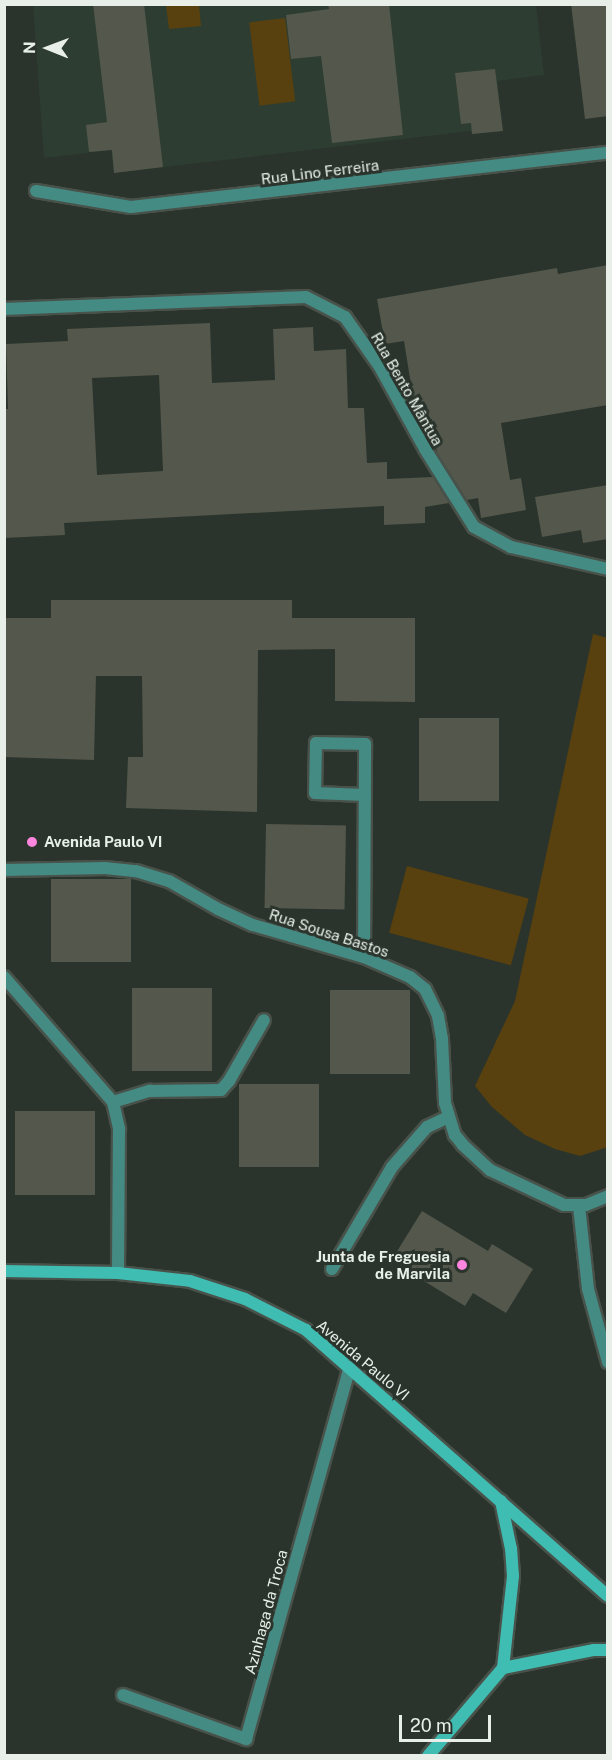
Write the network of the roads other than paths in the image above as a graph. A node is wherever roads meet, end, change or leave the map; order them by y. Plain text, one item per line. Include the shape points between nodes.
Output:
1 (608, 153) edge
2 (36, 191) dead end
3 (4, 309) edge
4 (608, 569) edge
5 (365, 795) junction
6 (4, 870) edge
7 (364, 957) junction
8 (4, 977) edge
9 (264, 1020) dead end
10 (113, 1102) junction
11 (448, 1117) junction
12 (608, 1196) edge
13 (579, 1206) junction
14 (332, 1269) dead end
15 (4, 1271) edge
16 (118, 1273) junction
17 (608, 1362) edge
18 (350, 1367) junction
19 (501, 1501) junction
20 (608, 1596) edge
21 (608, 1650) edge
22 (503, 1668) junction
23 (123, 1695) dead end
24 (428, 1755) edge

1 - 2 street, Rua Lino Ferreira via 131,207
3 - 4 street, Rua Bento Mântua via 306,297 345,317 380,367 425,450 474,527 511,547
5 - 5 street via 315,793 316,743 365,744
5 - 7 street
6 - 7 street, Rua Sousa Bastos via 136,871 170,881 261,928
7 - 11 street, Rua Sousa Bastos via 411,977 431,998 441,1025
8 - 10 street
9 - 10 street via 220,1090 150,1091
10 - 16 street via 119,1137
11 - 13 street, Rua Sousa Bastos via 463,1145 490,1170 549,1200
11 - 14 street via 427,1127 392,1167
12 - 13 street
13 - 17 street via 588,1289
15 - 16 main road, Avenida Paulo VI
16 - 18 main road, Avenida Paulo VI via 190,1281 245,1299 306,1330
18 - 19 main road, Avenida Paulo VI
18 - 23 street, Azinhaga da Troca via 246,1739
19 - 20 main road, Avenida Paulo VI
19 - 22 main road via 512,1549 513,1576
21 - 22 main road
22 - 24 main road

